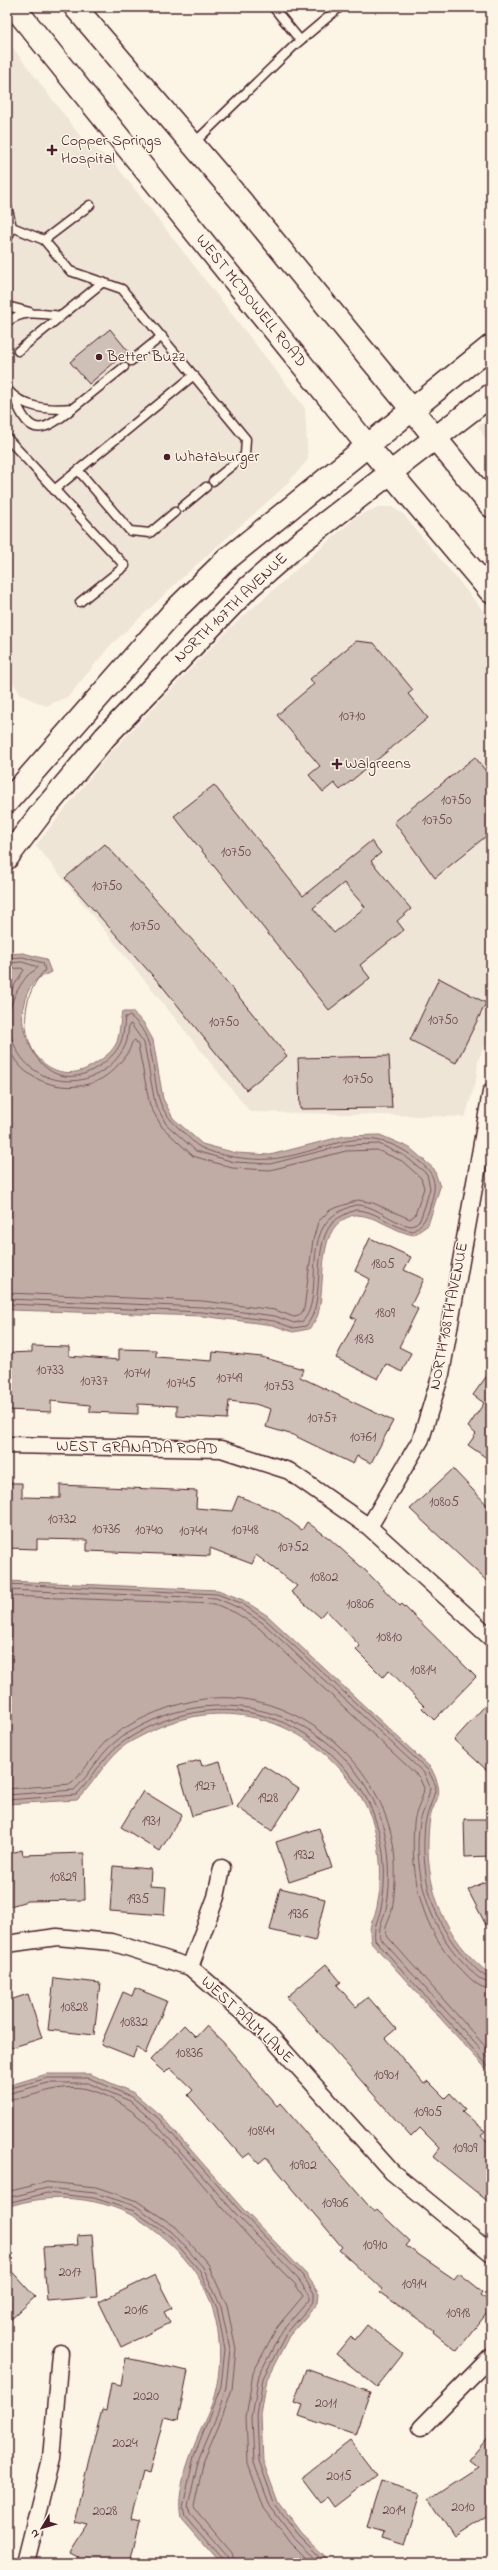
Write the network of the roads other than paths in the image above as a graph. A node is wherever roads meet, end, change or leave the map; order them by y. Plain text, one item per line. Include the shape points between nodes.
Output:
1 (14, 7) edge
2 (75, 7) edge
3 (272, 7) edge
4 (340, 7) edge
5 (300, 40) junction
6 (192, 145) junction
7 (90, 205) dead end
8 (7, 206) edge
9 (12, 227) junction
10 (7, 240) edge
11 (44, 240) junction
12 (103, 282) junction
13 (7, 306) edge
14 (30, 312) junction
15 (62, 316) junction
16 (7, 322) edge
17 (162, 336) junction
18 (491, 346) edge
19 (18, 351) dead end
20 (131, 361) dead end
21 (124, 367) dead end
22 (194, 375) junction
23 (7, 389) edge
24 (491, 395) edge
25 (15, 399) junction
26 (73, 408) junction
27 (412, 409) junction
28 (7, 438) edge
29 (437, 438) junction
30 (367, 444) junction
31 (78, 470) junction
32 (392, 474) junction
33 (213, 481) dead end
34 (206, 487) dead end
35 (54, 490) junction
36 (182, 506) dead end
37 (491, 506) edge
38 (175, 512) dead end
39 (491, 592) edge
40 (80, 602) dead end
41 (7, 802) edge
42 (7, 858) edge
43 (491, 1092) edge
44 (7, 1445) edge
45 (368, 1527) junction
46 (491, 1638) edge
47 (222, 1868) dead end
48 (7, 1944) edge
49 (190, 1967) junction
50 (491, 2253) edge
51 (60, 2353) dead end
52 (491, 2357) edge
53 (421, 2428) dead end
54 (25, 2563) edge

1 - 30 main road, WEST MCDOWELL ROAD
2 - 6 main road
3 - 5 lane
4 - 5 lane
5 - 6 lane
6 - 27 main road
7 - 11 lane
8 - 9 lane
9 - 10 lane
9 - 11 lane
11 - 12 lane via 70,271
12 - 15 lane
12 - 17 lane via 122,289
13 - 14 lane
14 - 15 lane
14 - 16 lane via 15,316
15 - 19 lane
17 - 20 lane
17 - 22 lane
18 - 27 main road
21 - 26 lane
22 - 31 lane
22 - 33 lane via 246,439 245,455
23 - 25 lane
24 - 29 main road, NORTH 107TH AVENUE
25 - 26 lane via 27,406
25 - 26 lane via 21,416 37,429 46,428
27 - 29 main road
27 - 30 main road
28 - 35 lane
29 - 32 main road, NORTH 107TH AVENUE
29 - 37 main road
30 - 32 main road, WEST MCDOWELL ROAD
30 - 41 main road via 226,560 174,610
31 - 35 lane
31 - 38 lane via 130,531 150,533
32 - 39 main road, WEST MCDOWELL ROAD
32 - 42 main road, NORTH 107TH AVENUE via 302,541 249,587 105,737
34 - 36 lane
35 - 40 lane via 125,566
43 - 45 street, NORTH 108TH AVENUE via 441,1374 421,1439
44 - 45 street, WEST GRANADA ROAD via 221,1449 289,1471
45 - 46 street, WEST GRANADA ROAD
47 - 49 street via 216,1897
48 - 49 street, WEST PALM LANE via 57,1937 112,1942
49 - 50 street, WEST PALM LANE via 273,2039 392,2172
51 - 54 street via 51,2459
52 - 53 street

